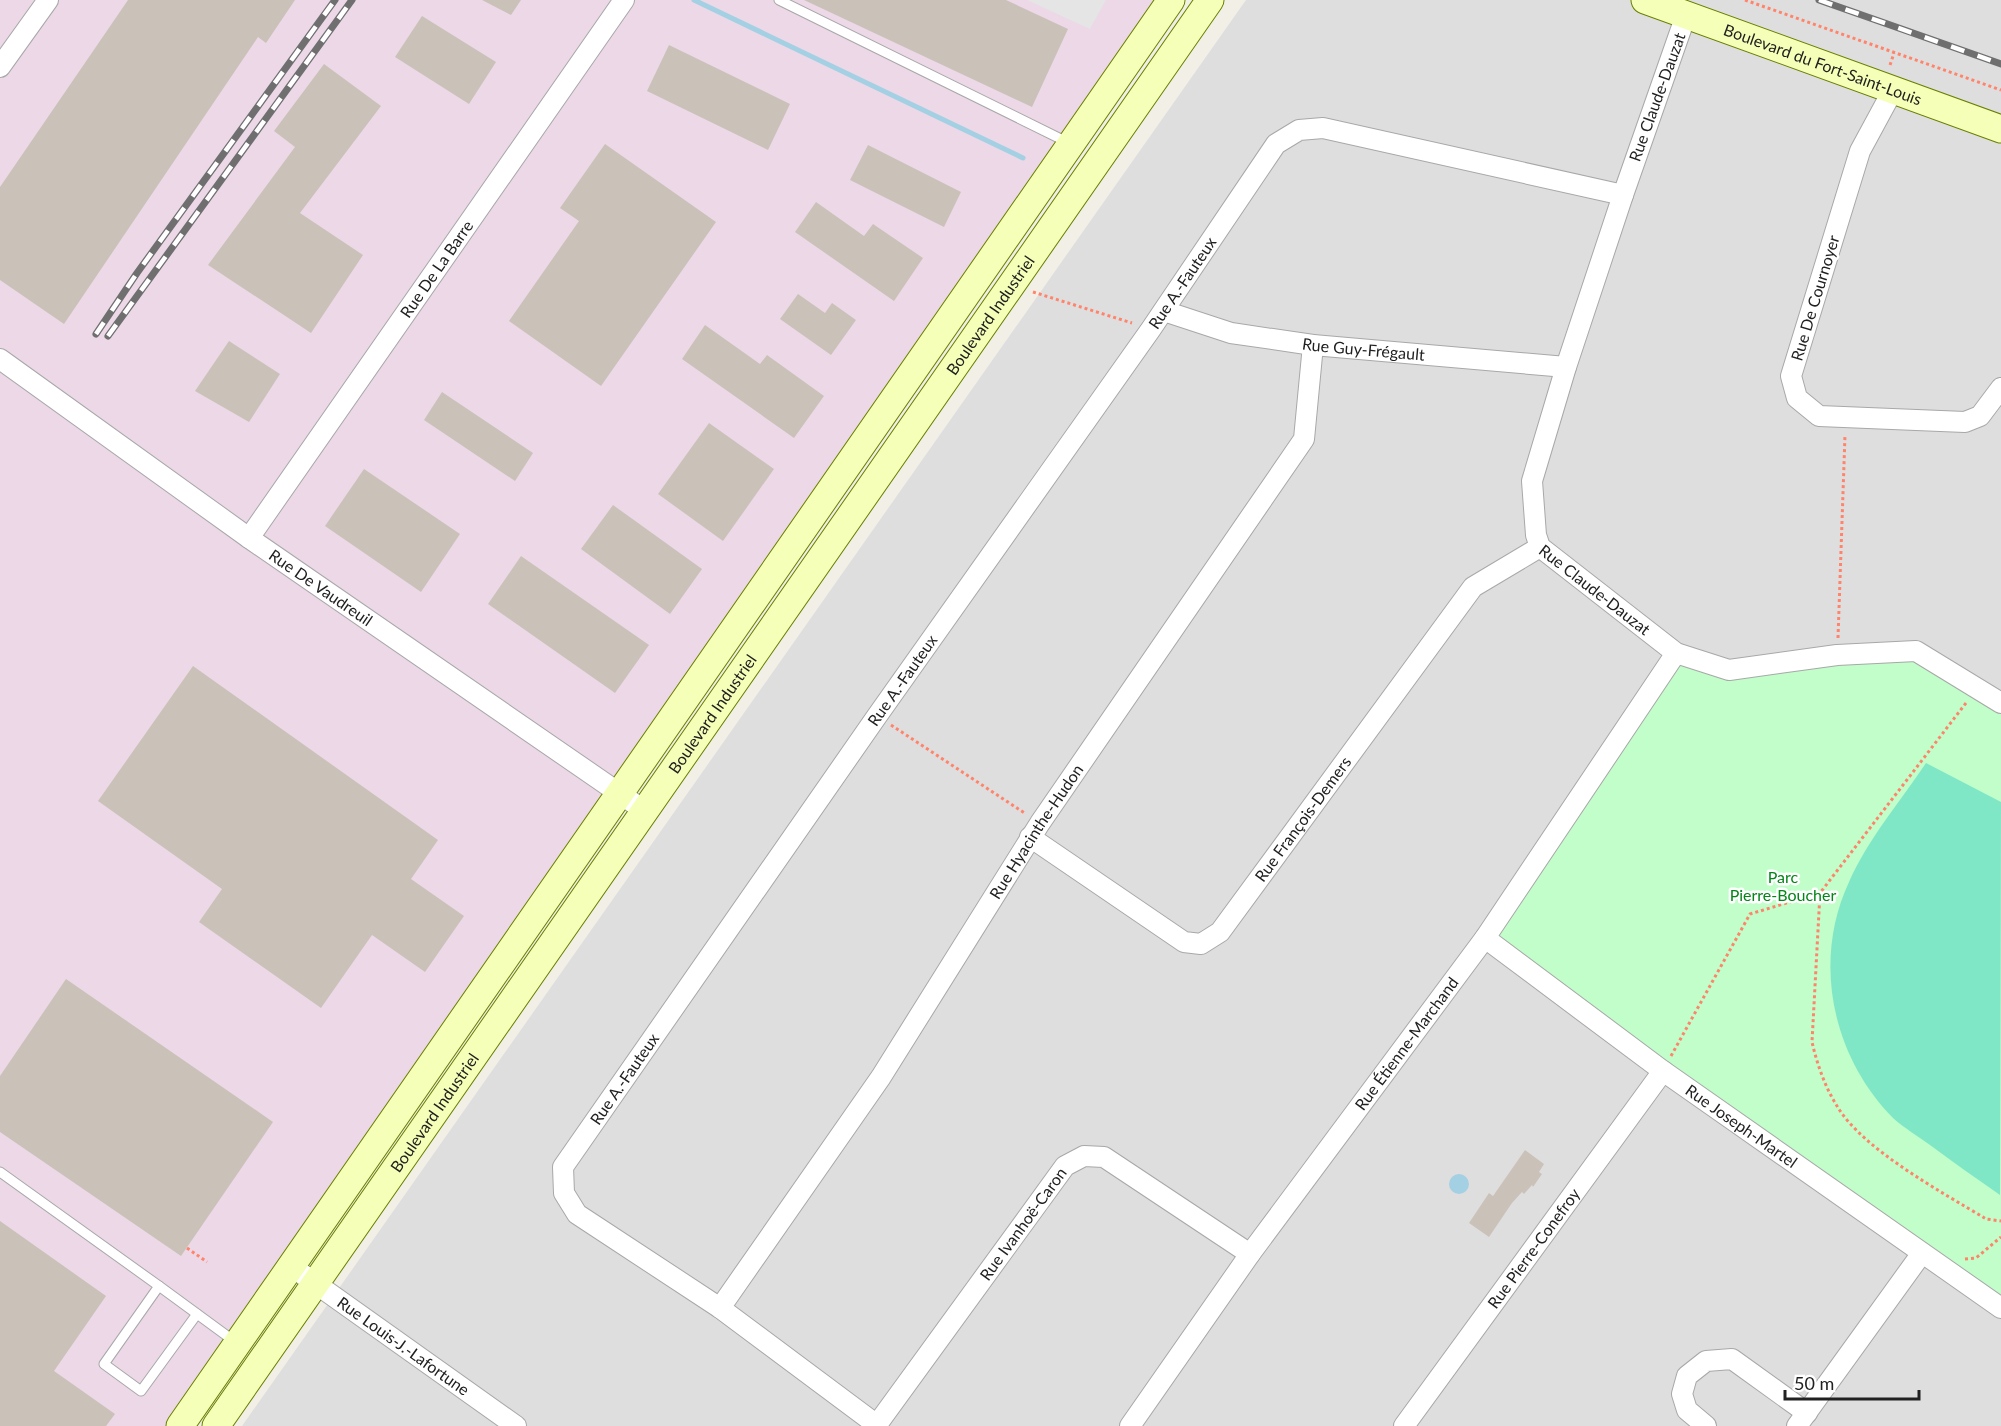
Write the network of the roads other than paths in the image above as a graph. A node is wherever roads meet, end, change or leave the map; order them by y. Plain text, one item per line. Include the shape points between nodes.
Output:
1 (48, 0) edge
2 (624, 0) edge
3 (779, 0) edge
4 (1171, 0) edge
5 (1210, 0) edge
6 (1645, 0) edge
7 (1686, 15) junction
8 (0, 67) edge
9 (1893, 90) junction
10 (2001, 129) edge
11 (1068, 149) junction
12 (1090, 171) junction
13 (1623, 195) junction
14 (1021, 216) junction
15 (1047, 234) junction
16 (1164, 311) junction
17 (1313, 345) junction
18 (927, 352) junction
19 (0, 359) edge
20 (1566, 368) junction
21 (952, 370) junction
22 (2001, 388) edge
23 (829, 493) junction
24 (852, 513) junction
25 (249, 538) junction
26 (1540, 547) junction
27 (761, 590) junction
28 (786, 608) junction
29 (720, 649) junction
30 (1676, 653) junction
31 (744, 668) junction
32 (2001, 703) edge
33 (620, 793) junction
34 (645, 811) junction
35 (1035, 830) junction
36 (1485, 938) junction
37 (1663, 1071) junction
38 (369, 1154) junction
39 (394, 1171) junction
40 (0, 1172) edge
41 (1922, 1253) junction
42 (1250, 1254) junction
43 (291, 1266) junction
44 (315, 1284) junction
45 (159, 1286) junction
46 (720, 1308) junction
47 (2001, 1308) edge
48 (197, 1314) junction
49 (237, 1344) junction
50 (1802, 1419) edge
51 (877, 1425) edge
52 (180, 1426) edge
53 (216, 1426) edge
54 (516, 1426) edge
55 (1130, 1426) edge
56 (1404, 1426) edge
57 (1706, 1426) edge

1 - 8 street
2 - 25 street, Rue De La Barre
3 - 11 lane
4 - 11 street, Boulevard Industriel
5 - 12 street, Boulevard Industriel
6 - 7 street, Boulevard du Fort-Saint-Louis
7 - 9 street, Boulevard du Fort-Saint-Louis
7 - 13 street, Rue Claude-Dauzat
9 - 10 street, Boulevard du Fort-Saint-Louis
9 - 22 street, Rue De Cournoyer via 1860,151 1791,376 1797,398 1818,416 1965,422 1980,416
11 - 12 street
11 - 14 street, Boulevard Industriel
12 - 15 street, Boulevard Industriel
13 - 16 street, Rue A.-Fauteux via 1323,128 1299,130 1276,144
13 - 20 street, Rue Claude-Dauzat
14 - 15 street
14 - 18 street, Boulevard Industriel
15 - 21 street, Boulevard Industriel
16 - 17 street, Rue Guy-Frégault via 1231,333
16 - 46 street, Rue A.-Fauteux via 563,1167 564,1193 577,1214
17 - 20 street, Rue Guy-Frégault
17 - 35 street, Rue Hyacinthe-Hudon via 1304,439
18 - 21 street
18 - 23 street, Boulevard Industriel
19 - 25 street, Rue De Vaudreuil
20 - 26 street, Rue Claude-Dauzat via 1532,481
21 - 24 street, Boulevard Industriel
23 - 24 street
23 - 27 street, Boulevard Industriel
24 - 28 street, Boulevard Industriel
25 - 33 street, Rue De Vaudreuil
26 - 30 street, Rue Claude-Dauzat
26 - 35 street, Rue François-Demers via 1473,587 1220,932 1201,944 1184,942
27 - 28 street
27 - 29 street, Boulevard Industriel
28 - 31 street, Boulevard Industriel
29 - 31 street
29 - 33 street, Boulevard Industriel
30 - 32 street, Rue Claude-Dauzat via 1729,670 1837,655 1916,651
30 - 36 street, Rue Étienne-Marchand
31 - 34 street, Boulevard Industriel
33 - 34 street, Rue De Vaudreuil
33 - 38 street, Boulevard Industriel
34 - 39 street, Boulevard Industriel
35 - 46 street, Rue Hyacinthe-Hudon via 881,1077
36 - 37 street, Rue Joseph-Martel
36 - 42 street, Rue Étienne-Marchand
37 - 41 street, Rue Joseph-Martel
37 - 56 street, Rue Pierre-Conefroy
38 - 39 street
38 - 43 street, Boulevard Industriel
39 - 44 street, Boulevard Industriel
40 - 45 lane
41 - 47 street, Rue Joseph-Martel
41 - 50 street
42 - 51 street, Rue Ivanhoë-Caron via 1104,1157 1084,1156 1065,1166
42 - 55 street, Rue Étienne-Marchand
43 - 44 street, Rue Louis-J.-Lafortune
43 - 49 street, Boulevard Industriel
44 - 53 street, Boulevard Industriel
44 - 54 street, Rue Louis-J.-Lafortune
45 - 48 lane
45 - 48 lane via 105,1364 141,1391
46 - 51 street, Rue A.-Fauteux
48 - 49 lane
49 - 52 street, Boulevard Industriel
50 - 57 street via 1732,1359 1706,1361 1687,1376 1682,1394 1687,1410

